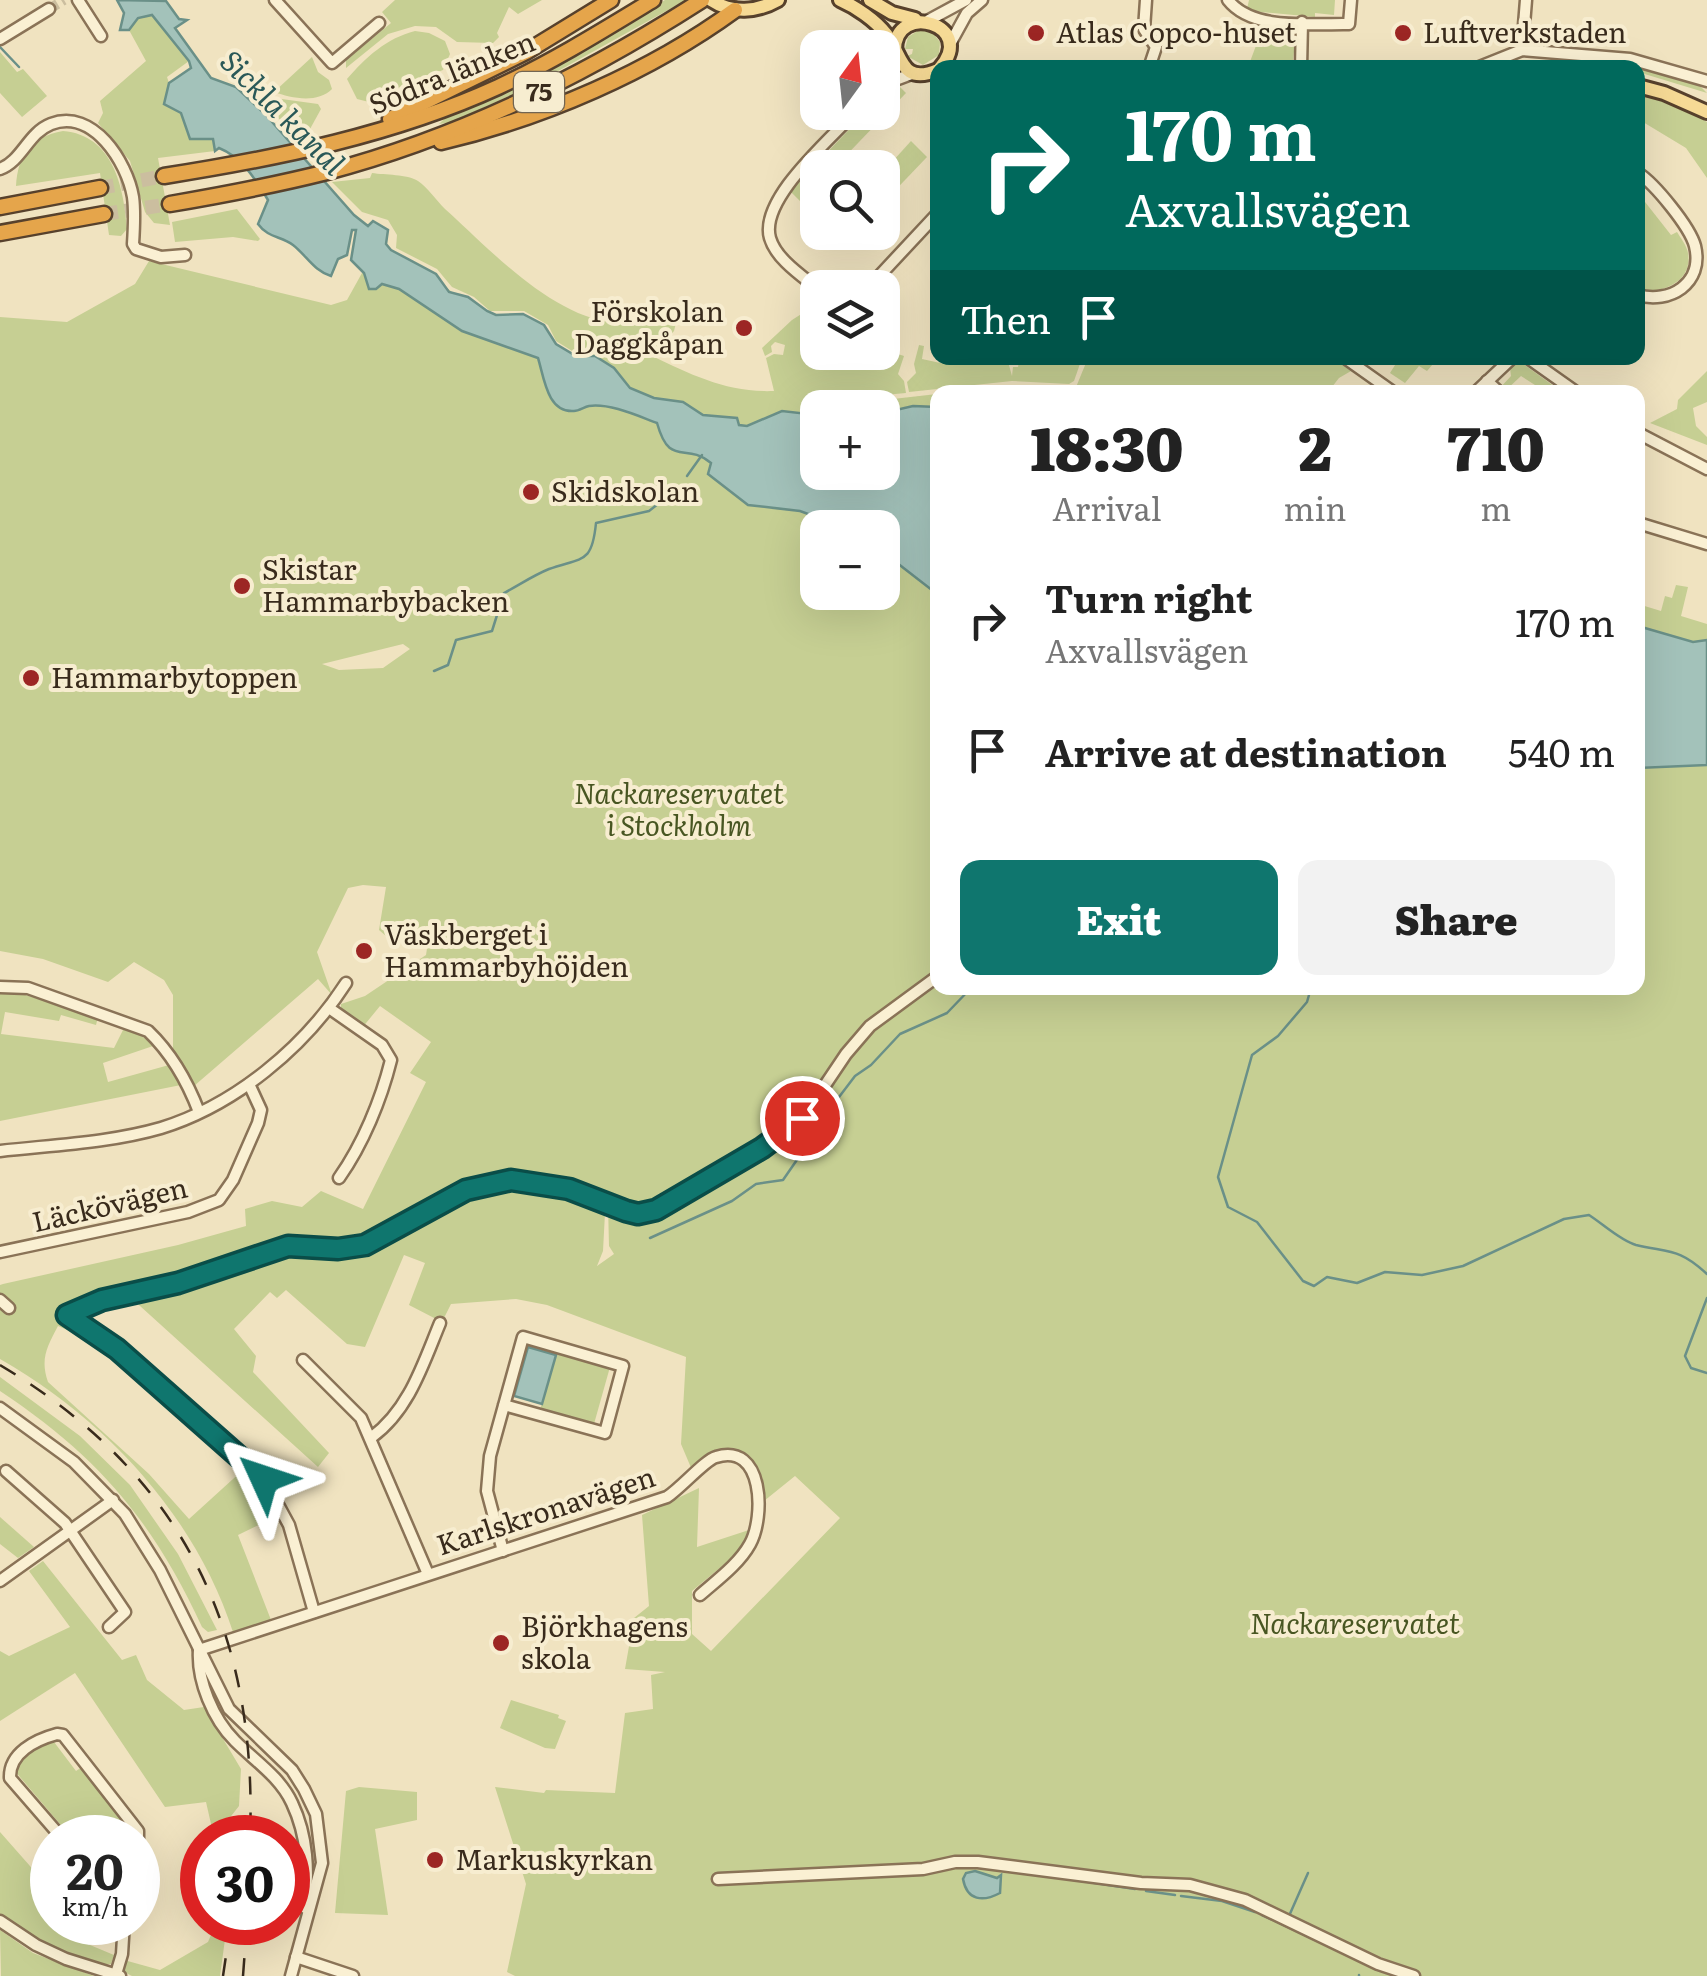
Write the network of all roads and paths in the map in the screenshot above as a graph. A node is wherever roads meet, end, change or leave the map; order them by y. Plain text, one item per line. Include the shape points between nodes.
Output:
1 (78, 0) edge
2 (275, 0) edge
3 (611, 0) edge
4 (653, 0) edge
5 (702, 0) edge
6 (778, 0) edge
7 (840, 0) edge
8 (870, 0) edge
9 (966, 0) edge
10 (982, 0) edge
11 (1146, 0) edge
12 (1228, 0) edge
13 (1352, 0) edge
14 (1526, 0) edge
15 (714, 2) edge
16 (49, 9) dead end
17 (735, 10) junction
18 (924, 20) junction
19 (1302, 22) junction
20 (378, 23) dead end
21 (881, 30) edge
22 (900, 31) edge
23 (101, 36) dead end
24 (0, 40) edge
25 (1522, 50) junction
26 (939, 60) edge
27 (942, 60) edge
28 (1152, 60) edge
29 (1301, 60) edge
30 (1497, 60) edge
31 (1634, 60) edge
32 (900, 61) edge
33 (1645, 63) edge
34 (930, 67) edge
35 (930, 69) edge
36 (900, 79) edge
37 (1707, 81) edge
38 (1645, 88) edge
39 (1707, 112) edge
40 (838, 130) edge
41 (314, 148) junction
42 (365, 161) junction
43 (0, 170) edge
44 (164, 176) tunnel mouth
45 (1645, 180) edge
46 (100, 188) tunnel mouth
47 (170, 204) tunnel mouth
48 (0, 205) edge
49 (104, 214) tunnel mouth
50 (930, 221) edge
51 (0, 233) edge
52 (184, 255) dead end
53 (885, 270) edge
54 (800, 272) edge
55 (1645, 296) edge
56 (1362, 365) edge
57 (1505, 365) edge
58 (1538, 365) edge
59 (1487, 382) junction
60 (1386, 385) edge
61 (1484, 385) edge
62 (1491, 385) edge
63 (1566, 385) edge
64 (1645, 438) edge
65 (1707, 469) edge
66 (1646, 526) edge
67 (1707, 544) edge
68 (930, 982) edge
69 (346, 983) dead end
70 (0, 987) edge
71 (329, 1008) junction
72 (249, 1084) junction
73 (199, 1112) junction
74 (0, 1151) edge
75 (339, 1178) dead end
76 (0, 1252) edge
77 (440, 1322) dead end
78 (304, 1360) dead end
79 (504, 1405) junction
80 (0, 1408) edge
81 (372, 1437) junction
82 (6, 1472) dead end
83 (113, 1500) junction
84 (72, 1532) junction
85 (503, 1551) junction
86 (428, 1574) junction
87 (0, 1581) edge
88 (700, 1595) dead end
89 (314, 1612) junction
90 (109, 1626) dead end
91 (199, 1650) junction
92 (42, 1815) edge
93 (126, 1815) edge
94 (296, 1815) edge
95 (718, 1878) dead end
96 (310, 1903) edge
97 (0, 1921) edge
98 (123, 1945) edge
99 (299, 1945) edge
100 (296, 1957) junction
101 (118, 1975) edge
102 (291, 1976) edge
103 (353, 1976) edge
104 (1414, 1976) edge

1 - 23 street
2 - 20 street via 332,63
3 - 41 highway via 418,107
4 - 41 highway, Södra länken / 75 via 496,88
5 - 42 highway, Södra länken / 75 via 517,103
6 - 17 main road
7 - 21 main road
8 - 18 main road
9 - 18 street
10 - 27 street
11 - 28 street via 1144,29 1156,47
12 - 19 street via 1264,21
13 - 19 street via 1350,24
14 - 25 street
15 - 17 main road
16 - 24 street
17 - 42 highway via 608,83 549,108 478,134
18 - 22 main road
18 - 26 main road via 945,31
19 - 29 street
25 - 30 street
25 - 31 street
32 - 34 main road
33 - 37 street
35 - 36 street
38 - 39 main road
40 - 54 street via 787,186 769,225 773,244
41 - 44 highway, 75
42 - 47 highway, Södra länken / 75
43 - 52 street via 48,125 62,121 93,130 128,177 132,244 161,257
45 - 55 street via 1684,227 1696,255 1682,290
46 - 48 highway
49 - 51 highway
50 - 53 street
56 - 60 street
57 - 59 street
58 - 63 street
59 - 61 street
59 - 62 street
64 - 65 street
66 - 67 street
68 - 89 street via 870,1026 790,1130 656,1210 638,1214 569,1189 511,1180 466,1190 365,1245 288,1246 67,1315 117,1349 264,1479 289,1525
69 - 71 street
70 - 73 street via 28,988 148,1031
71 - 72 street
71 - 75 street via 382,1045 391,1060
72 - 73 street
72 - 76 street, Läckövägen via 261,1110 258,1123 218,1200
73 - 74 street via 160,1128
77 - 81 street via 405,1403
78 - 81 street
79 - 79 street via 605,1433 623,1366 522,1337
79 - 85 street via 486,1491
80 - 83 street
81 - 86 street
82 - 84 street
83 - 84 street
83 - 91 street via 160,1570
84 - 87 street
84 - 90 street via 126,1612
85 - 86 street, Karlskronavägen
85 - 88 street, Karlskronavägen via 668,1496 711,1458 732,1455 753,1469 757,1482 753,1538
86 - 89 street, Karlskronavägen
89 - 91 street, Karlskronavägen
91 - 94 street via 206,1693 220,1721 278,1781
91 - 96 street via 229,1709 292,1770 316,1814 322,1863
92 - 93 street via 9,1771 14,1757 56,1734
95 - 104 street via 978,1862 1190,1885 1245,1900
97 - 101 street via 66,1959
98 - 101 street
99 - 100 street
100 - 102 street
100 - 103 street

